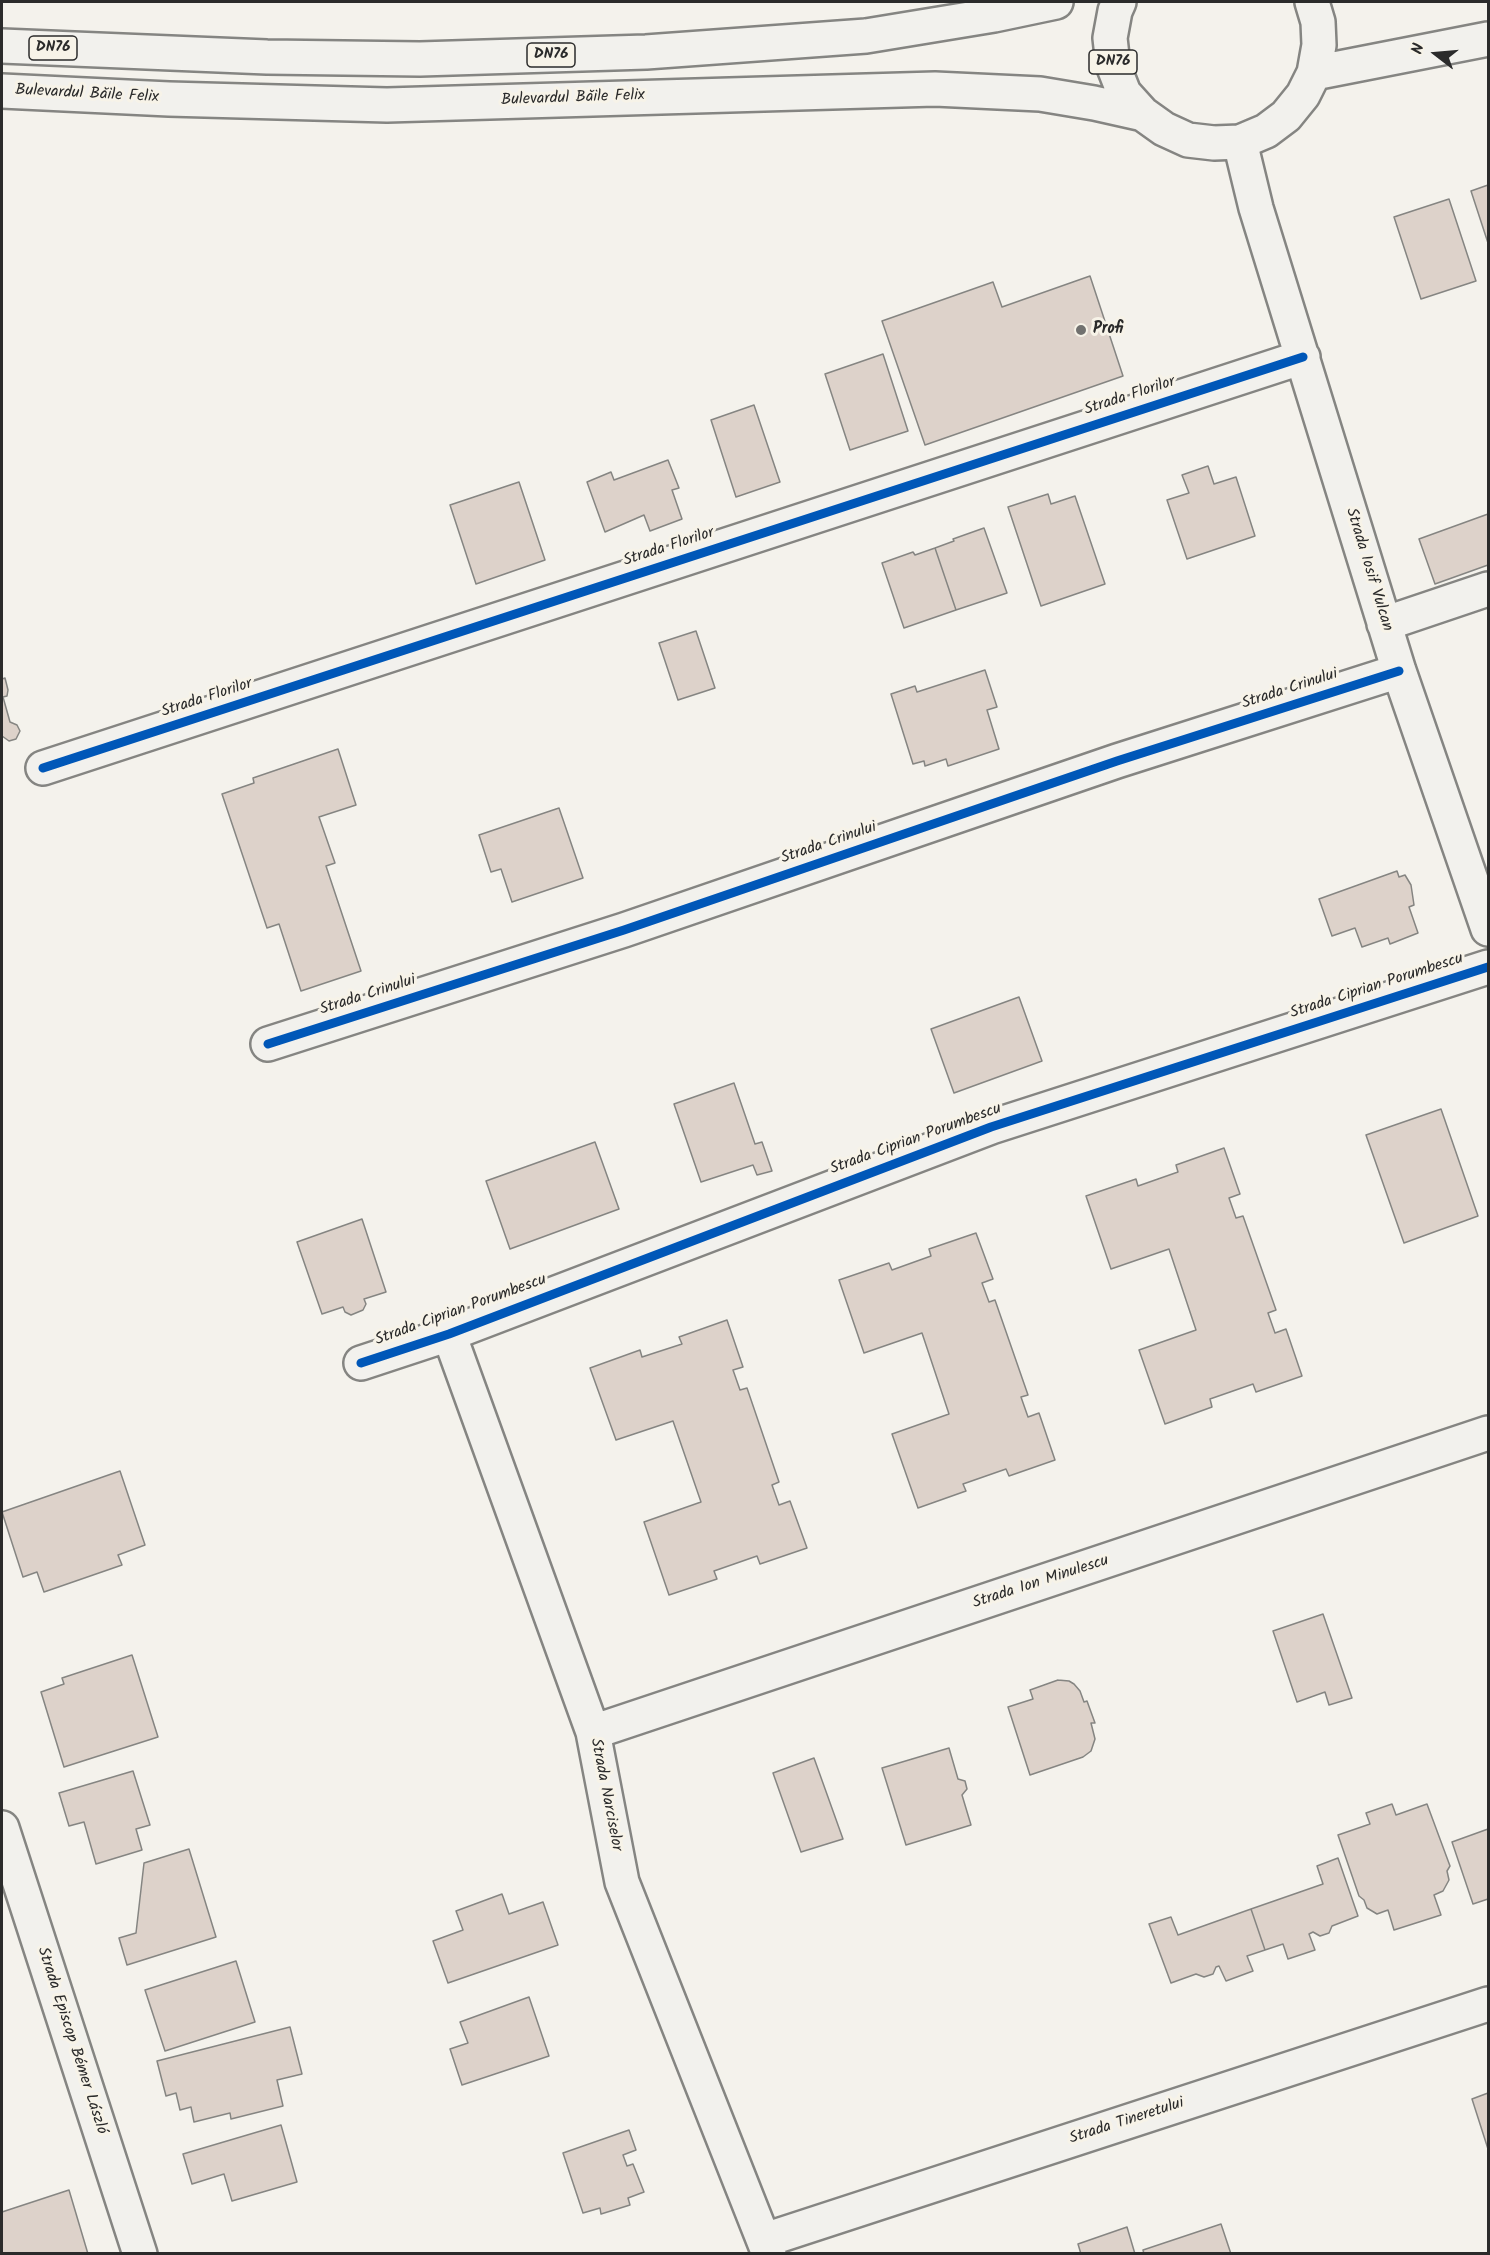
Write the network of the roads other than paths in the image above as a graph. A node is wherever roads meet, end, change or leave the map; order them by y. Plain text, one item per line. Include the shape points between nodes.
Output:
1 (1056, 2) edge
2 (1119, 2) edge
3 (1312, 2) edge
4 (1488, 39) edge
5 (2, 46) edge
6 (1314, 73) junction
7 (2, 91) edge
8 (1143, 114) junction
9 (1240, 142) junction
10 (1303, 357) junction
11 (1488, 589) edge
12 (1384, 624) junction
13 (1399, 671) junction
14 (43, 768) dead end
15 (1488, 929) edge
16 (1488, 967) edge
17 (268, 1044) dead end
18 (449, 1334) junction
19 (361, 1363) dead end
20 (1488, 1433) edge
21 (593, 1732) junction
22 (2, 1828) edge
23 (1488, 2004) edge
24 (767, 2247) edge
25 (140, 2253) edge

1 - 5 street, DN76 via 866,36 646,52 420,59
2 - 8 street, DN76 via 1110,38 1113,65 1124,93
3 - 6 street via 1319,45
4 - 6 street
6 - 9 street via 1286,116 1266,131
7 - 8 street, Bulevardul Băile Felix via 387,105 935,89 1040,94
8 - 9 street via 1188,140
9 - 10 street, Strada Iosif Vulcan via 1256,208
10 - 12 street, Strada Iosif Vulcan
10 - 14 street, Strada Florilor
11 - 12 street
12 - 13 street, Strada Iosif Vulcan
13 - 15 street, Strada Iosif Vulcan
13 - 17 street, Strada Crinului via 1117,761 624,930
16 - 18 street, Strada Ciprian Porumbescu via 991,1127
18 - 19 street, Strada Ciprian Porumbescu
18 - 21 street, Strada Narciselor
20 - 21 street, Strada Ion Minulescu
21 - 24 street, Strada Narciselor via 622,1882
22 - 25 street, Strada Episcop Bémer László
23 - 24 street, Strada Tineretului

